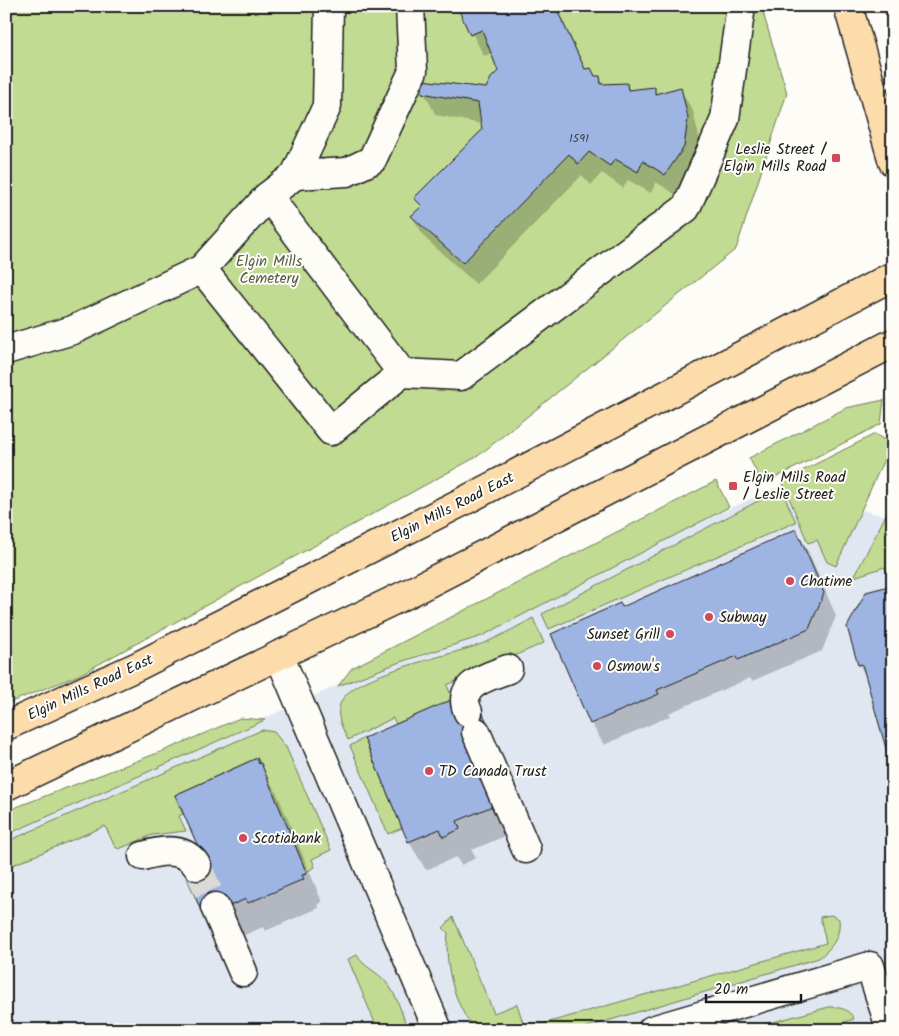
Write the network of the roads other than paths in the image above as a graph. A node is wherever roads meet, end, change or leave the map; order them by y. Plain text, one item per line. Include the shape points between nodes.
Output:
1 (329, 6) edge
2 (410, 6) edge
3 (738, 6) edge
4 (848, 6) edge
5 (893, 162) edge
6 (294, 175) junction
7 (268, 196) junction
8 (202, 269) junction
9 (893, 276) edge
10 (893, 343) edge
11 (6, 350) edge
12 (402, 373) junction
13 (279, 655) junction
14 (508, 668) dead end
15 (6, 726) edge
16 (6, 786) edge
17 (526, 850) dead end
18 (143, 856) dead end
19 (197, 866) tunnel mouth
20 (215, 907) tunnel mouth
21 (243, 972) dead end
22 (438, 1030) edge
23 (652, 1030) edge
24 (891, 1030) edge

1 - 6 lane via 327,106
2 - 6 lane via 413,71 372,160 347,172
3 - 12 lane via 740,13 725,120 686,208 461,376
4 - 5 main road
6 - 7 lane
7 - 8 lane
7 - 12 lane
8 - 11 lane via 73,330
8 - 12 lane via 331,431
9 - 15 main road, Elgin Mills Road East via 464,502 138,666
10 - 13 main road via 407,594
13 - 16 main road
13 - 22 lane
14 - 17 lane via 469,687 464,701
18 - 19 lane via 175,852 188,856
20 - 21 lane
23 - 24 lane via 870,966

